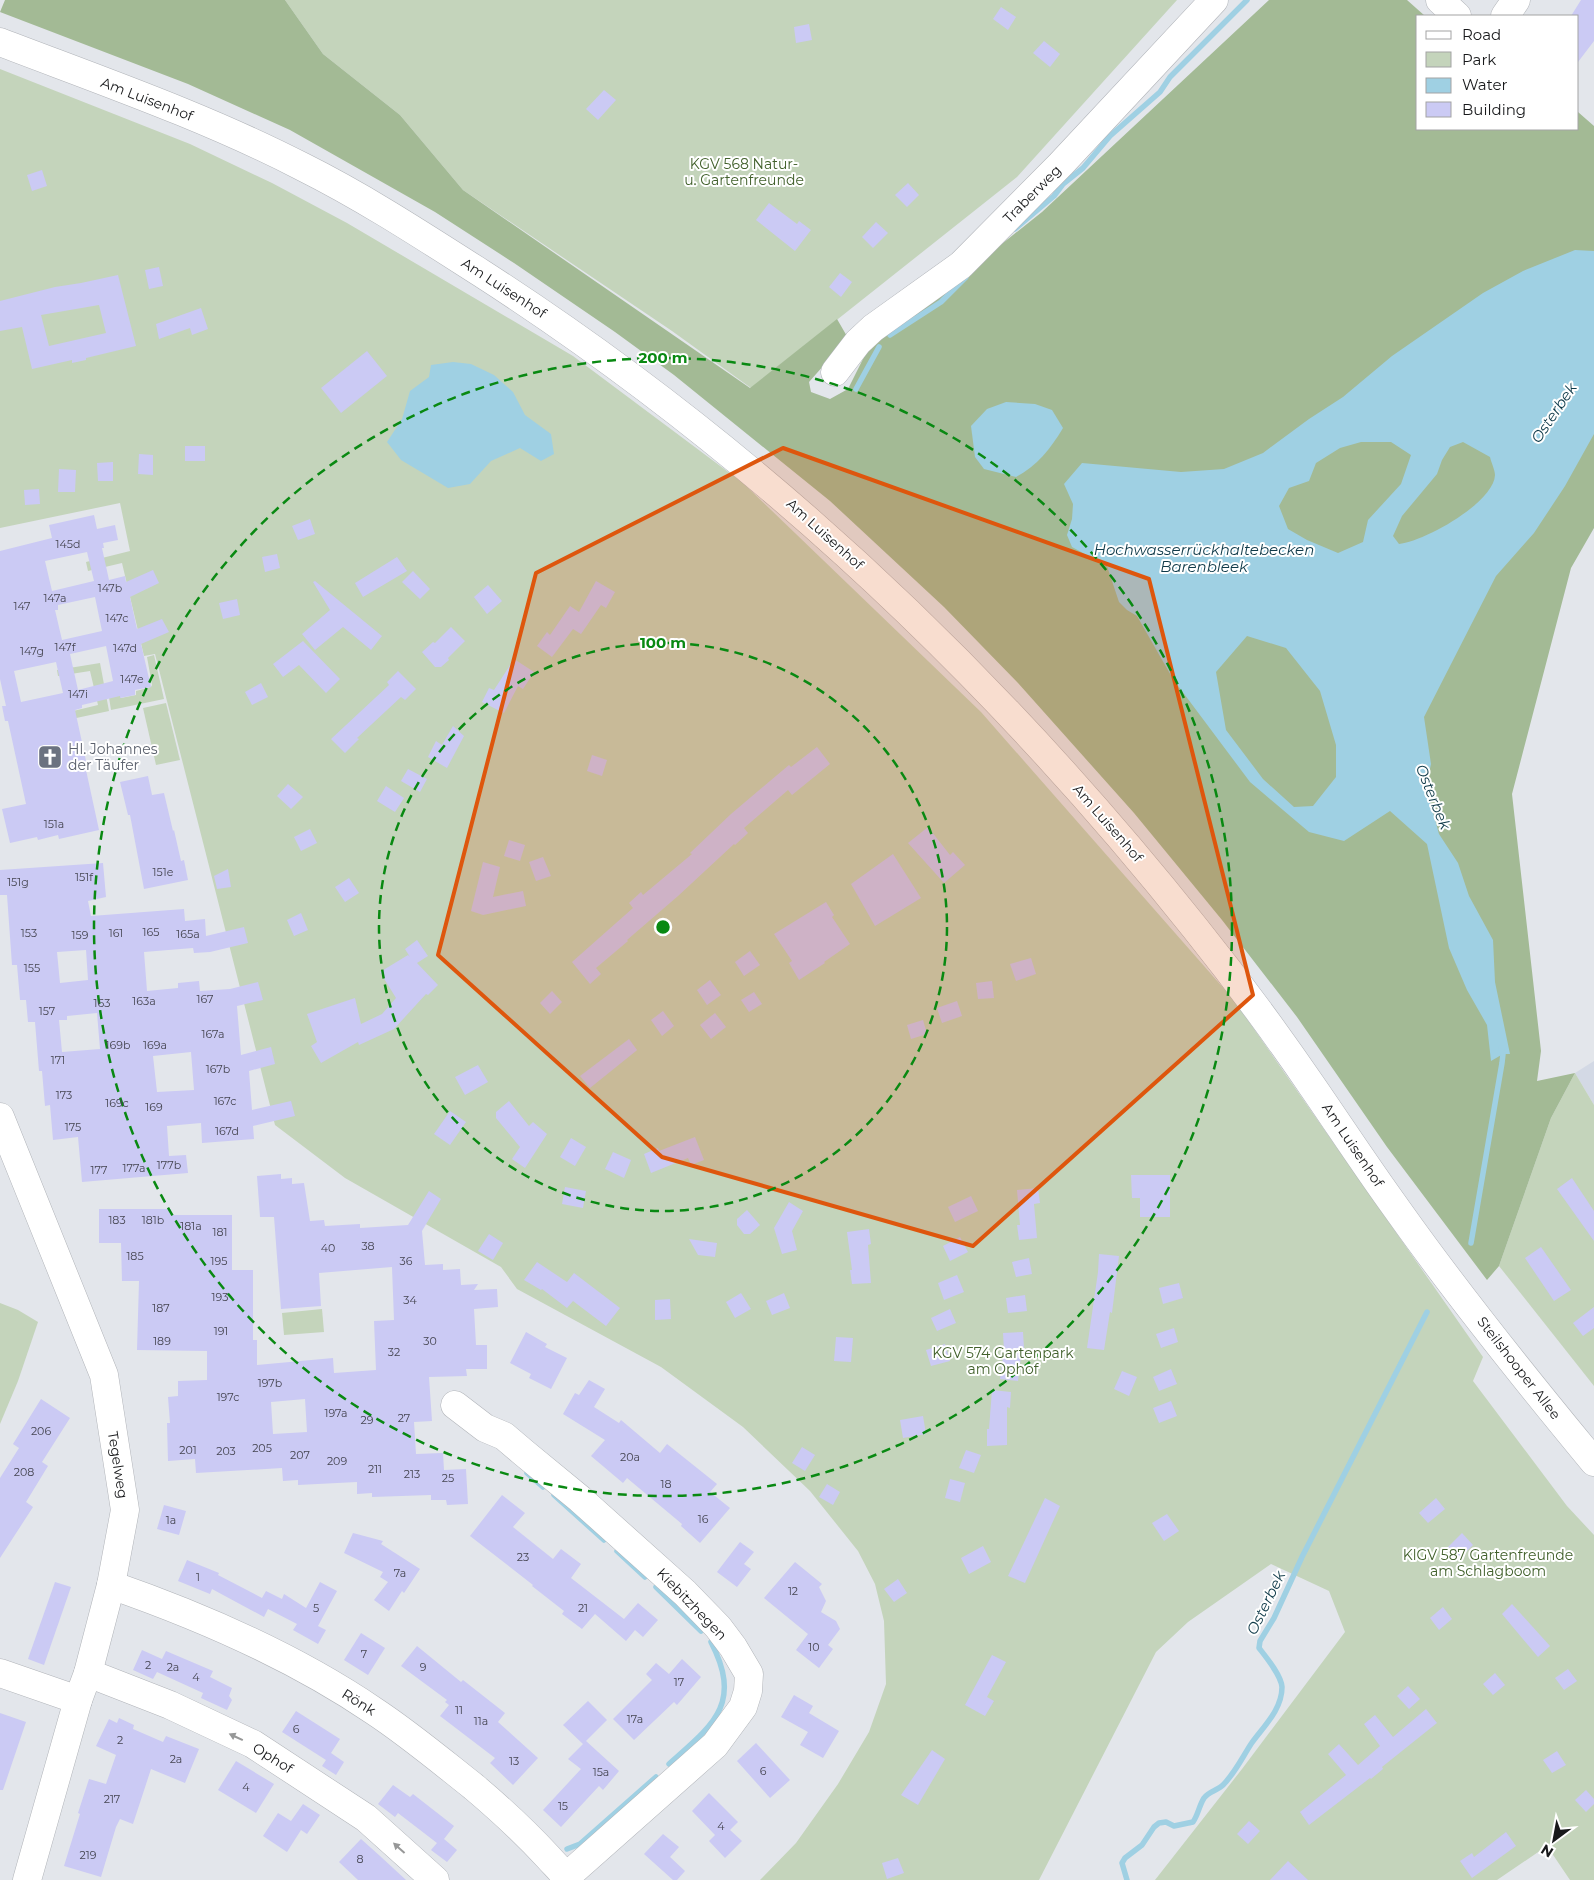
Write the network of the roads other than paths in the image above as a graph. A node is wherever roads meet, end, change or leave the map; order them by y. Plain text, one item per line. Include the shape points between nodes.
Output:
1 (1214, 0) edge
2 (1440, 0) edge
3 (1516, 0) edge
4 (1455, 15) edge
5 (1506, 15) edge
6 (0, 42) edge
7 (835, 372) dead end
8 (0, 1117) edge
9 (1444, 1274) joint
10 (455, 1405) dead end
11 (1594, 1462) edge
12 (111, 1585) junction
13 (0, 1673) edge
14 (88, 1673) junction
15 (78, 1700) junction
16 (568, 1878) edge
17 (27, 1880) edge
18 (435, 1880) edge

1 - 7 street, Traberweg via 1061,164 961,265 873,328
2 - 4 street
3 - 5 street
6 - 9 street, Am Luisenhof via 221,127 305,168 395,218 535,308 625,371 776,490 945,646 1040,745 1143,863 1245,993
8 - 12 street, Tegelweg via 104,1375 126,1510
9 - 11 street, Steilshooper Allee
10 - 16 street, Kiebitzhegen via 485,1428 504,1436 685,1593 734,1647 749,1674 743,1707 715,1745
12 - 14 street, Tegelweg
12 - 16 street, Rönk via 176,1608 246,1639 307,1670 373,1710 492,1802
13 - 15 street
14 - 15 street, Tegelweg
18 -> 14 street, Ophof via 366,1818 253,1744 170,1705
15 - 17 street, Tegelweg

